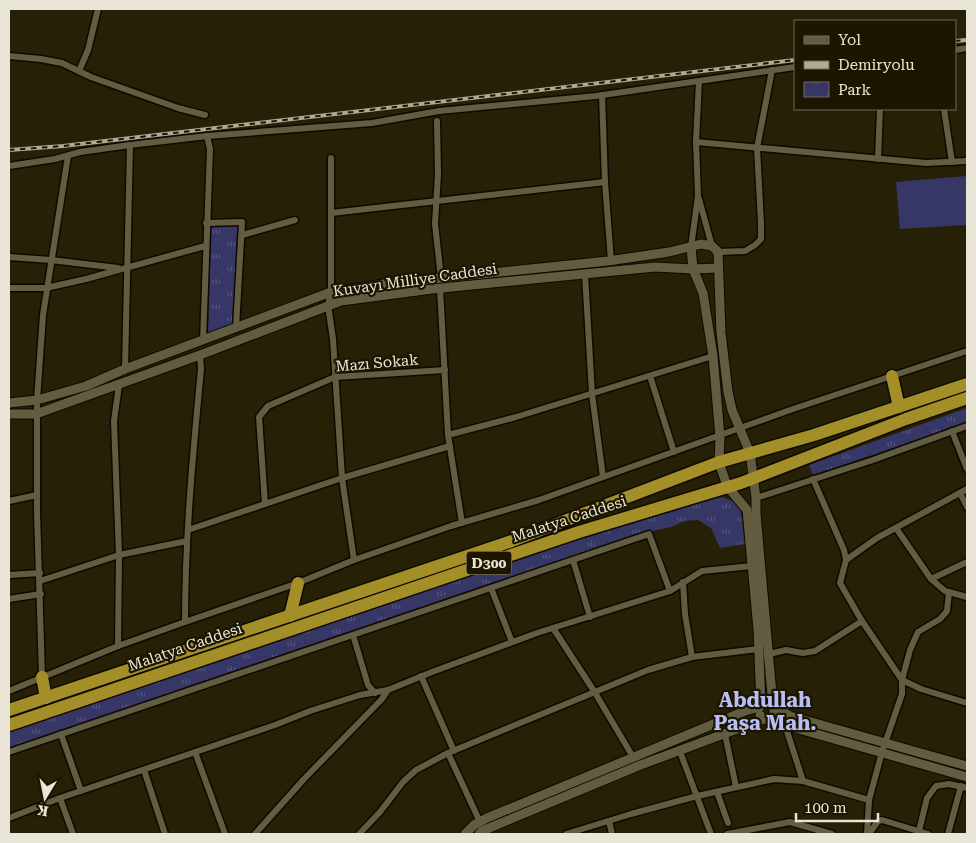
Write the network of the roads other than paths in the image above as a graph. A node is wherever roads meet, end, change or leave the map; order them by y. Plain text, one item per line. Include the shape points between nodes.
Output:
1 (98, 9) edge
2 (9, 56) edge
3 (794, 67) edge
4 (772, 70) junction
5 (79, 72) junction
6 (699, 81) junction
7 (602, 96) junction
8 (880, 110) edge
9 (944, 110) edge
10 (205, 115) dead end
11 (437, 121) dead end
12 (207, 136) junction
13 (696, 142) junction
14 (130, 145) junction
15 (757, 148) junction
16 (68, 156) junction
17 (331, 158) dead end
18 (878, 159) junction
19 (967, 161) edge
20 (952, 162) junction
21 (9, 166) edge
22 (605, 182) junction
23 (698, 196) junction
24 (437, 200) junction
25 (331, 213) junction
26 (295, 220) dead end
27 (206, 223) junction
28 (242, 235) junction
29 (206, 246) junction
30 (691, 247) junction
31 (715, 249) junction
32 (9, 258) edge
33 (50, 260) junction
34 (611, 261) junction
35 (124, 268) junction
36 (718, 268) junction
37 (693, 269) junction
38 (585, 274) junction
39 (441, 278) junction
40 (9, 288) edge
41 (46, 288) junction
42 (440, 288) junction
43 (330, 292) junction
44 (328, 305) junction
45 (236, 328) junction
46 (203, 341) junction
47 (967, 351) edge
48 (200, 355) junction
49 (713, 356) junction
50 (125, 370) junction
51 (445, 370) junction
52 (650, 376) junction
53 (892, 376) junction
54 (335, 377) junction
55 (967, 384) edge
56 (119, 385) junction
57 (592, 394) junction
58 (967, 398) edge
59 (37, 400) junction
60 (9, 403) edge
61 (899, 407) junction
62 (9, 414) edge
63 (36, 414) junction
64 (967, 426) edge
65 (740, 428) junction
66 (952, 431) junction
67 (448, 436) junction
68 (720, 437) junction
69 (450, 446) junction
70 (674, 452) junction
71 (750, 454) junction
72 (719, 462) junction
73 (967, 470) edge
74 (603, 477) junction
75 (342, 478) junction
76 (754, 478) junction
77 (813, 479) junction
78 (728, 486) junction
79 (967, 489) edge
80 (960, 493) junction
81 (37, 496) junction
82 (756, 498) junction
83 (9, 501) edge
84 (265, 504) junction
85 (967, 507) edge
86 (462, 523) junction
87 (896, 528) junction
88 (188, 530) junction
89 (187, 540) junction
90 (119, 555) junction
91 (354, 560) junction
92 (573, 560) junction
93 (846, 560) junction
94 (967, 562) edge
95 (752, 566) junction
96 (40, 573) junction
97 (9, 575) edge
98 (931, 579) junction
99 (40, 581) junction
100 (683, 582) junction
101 (298, 583) junction
102 (491, 588) junction
103 (670, 590) junction
104 (949, 592) junction
105 (41, 594) junction
106 (967, 597) edge
107 (9, 600) edge
108 (290, 616) junction
109 (590, 617) junction
110 (862, 621) junction
111 (185, 622) junction
112 (553, 628) junction
113 (352, 635) junction
114 (512, 642) junction
115 (118, 646) junction
116 (758, 648) junction
117 (768, 654) junction
118 (692, 657) junction
119 (421, 676) junction
120 (42, 677) junction
121 (902, 680) junction
122 (388, 690) junction
123 (9, 691) edge
124 (594, 691) junction
125 (375, 692) junction
126 (46, 698) junction
127 (967, 703) edge
128 (761, 706) junction
129 (774, 707) junction
130 (9, 710) edge
131 (767, 719) junction
132 (9, 725) edge
133 (785, 725) junction
134 (61, 734) junction
135 (725, 734) junction
136 (886, 743) junction
137 (679, 750) junction
138 (9, 752) edge
139 (195, 752) junction
140 (451, 752) junction
141 (882, 752) junction
142 (633, 757) junction
143 (967, 766) edge
144 (144, 770) junction
145 (967, 777) edge
146 (803, 781) junction
147 (736, 787) junction
148 (964, 787) edge
149 (81, 791) junction
150 (717, 792) junction
151 (697, 796) junction
152 (60, 798) junction
153 (870, 800) junction
154 (9, 818) edge
155 (609, 821) junction
156 (480, 822) junction
157 (728, 822) dead end
158 (919, 831) junction
159 (73, 834) edge
160 (165, 834) edge
161 (225, 834) edge
162 (255, 834) edge
163 (359, 834) edge
164 (465, 834) edge
165 (479, 834) edge
166 (566, 834) edge
167 (612, 834) edge
168 (711, 834) edge
169 (727, 834) edge
170 (832, 834) edge
171 (868, 834) edge
172 (928, 834) edge
173 (948, 834) edge

1 - 5 street
2 - 5 street via 62,63
3 - 4 street
4 - 6 street
4 - 15 street
5 - 10 street
6 - 7 street
6 - 13 street
7 - 12 street via 439,111 372,123
7 - 22 street
8 - 18 street
9 - 20 street
11 - 24 street
12 - 14 street
12 - 27 street via 210,149
13 - 15 street
13 - 23 street
14 - 16 street
14 - 35 street
15 - 18 street
15 - 31 street via 761,239 745,251
16 - 21 street
16 - 33 street
17 - 25 street
18 - 20 street
19 - 20 street
22 - 24 street
22 - 34 street
23 - 30 street
23 - 31 street
24 - 25 street
24 - 39 street
25 - 43 street
26 - 28 street
27 - 28 street via 242,222
27 - 29 street
28 - 45 street
29 - 35 street
29 - 46 street
30 - 31 main road, Kuvayı Milliye Caddesi via 701,244
30 - 34 main road, Kuvayı Milliye Caddesi
30 - 37 main road
31 - 36 main road
32 - 33 street
33 - 35 street
33 - 41 street
34 - 39 main road, Kuvayı Milliye Caddesi
35 - 41 street
35 - 50 street
36 - 37 main road, Kuvayı Milliye Caddesi
36 - 65 main road via 728,392
37 - 38 main road, Kuvayı Milliye Caddesi via 655,267
37 - 49 main road via 703,293
38 - 42 main road, Kuvayı Milliye Caddesi
38 - 57 street
39 - 43 main road, Kuvayı Milliye Caddesi
40 - 41 street
41 - 59 street
42 - 44 main road, Kuvayı Milliye Caddesi
42 - 51 street
43 - 44 street
43 - 45 main road, Kuvayı Milliye Caddesi
44 - 48 main road, Kuvayı Milliye Caddesi
44 - 54 street
45 - 46 main road, Kuvayı Milliye Caddesi
46 - 50 main road, Kuvayı Milliye Caddesi
47 - 53 street
48 - 56 main road, Kuvayı Milliye Caddesi
48 - 88 street
49 - 52 street
49 - 68 main road
50 - 59 main road, Kuvayı Milliye Caddesi via 86,386
51 - 54 street, Mazı Sokak
51 - 67 street
52 - 57 street
52 - 70 street
53 - 61 highway
53 - 65 street
54 - 75 street
54 - 84 street, Mazı Sokak via 268,406 259,417
55 - 61 highway, Malatya Caddesi / D300
56 - 63 main road, Kuvayı Milliye Caddesi
56 - 90 street via 114,421
57 - 67 street
57 - 74 street
58 - 76 highway, Malatya Caddesi / D300
59 - 60 main road, Kuvayı Milliye Caddesi
59 - 63 street
61 - 71 highway, Malatya Caddesi / D300
62 - 63 main road, Kuvayı Milliye Caddesi
63 - 81 street
64 - 66 street
65 - 68 street
65 - 71 main road
66 - 73 street
66 - 77 street
67 - 69 street
68 - 70 street
68 - 72 main road
69 - 75 street
69 - 86 street
70 - 74 street
71 - 72 highway, Malatya Caddesi / D300
71 - 76 main road
72 - 78 main road
72 - 108 highway, Malatya Caddesi / D300 via 512,540
74 - 86 street
75 - 84 street
75 - 91 street
76 - 78 highway, Malatya Caddesi / D300
76 - 82 main road
77 - 82 street
77 - 93 street
78 - 95 main road via 747,510
78 - 132 highway, Malatya Caddesi / D300 via 579,532
79 - 80 street
80 - 85 street
80 - 87 street
81 - 83 street
81 - 96 street
82 - 117 main road
84 - 88 street
86 - 91 street
87 - 93 street
87 - 98 street
88 - 89 street
89 - 90 street
89 - 111 street
90 - 99 street
90 - 115 street
91 - 101 street
92 - 102 street
92 - 103 street via 649,534
92 - 109 street
93 - 110 street via 840,582
94 - 98 street
95 - 100 street via 702,571
95 - 116 main road
96 - 97 street
96 - 99 street
98 - 104 street
99 - 105 street
100 - 103 street
100 - 118 street
101 - 108 highway
101 - 111 street
102 - 113 street
102 - 114 street
103 - 109 street
104 - 106 street
104 - 121 street via 947,611 918,632
105 - 107 street
105 - 120 street
108 - 126 highway, Malatya Caddesi / D300
109 - 112 street
110 - 117 street via 815,651 786,650
110 - 121 street
111 - 115 street
112 - 114 street
112 - 124 street
113 - 125 street via 368,686
113 - 134 street
114 - 119 street
115 - 120 street
116 - 118 street
116 - 128 main road
117 - 129 main road
118 - 124 street
119 - 122 street
119 - 140 street
120 - 123 street
120 - 126 highway
121 - 127 street
121 - 136 street via 902,694
122 - 125 street
122 - 162 street
124 - 140 street
124 - 142 street
125 - 139 street via 310,711
126 - 130 highway, Malatya Caddesi / D300
128 - 129 main road via 767,703
128 - 131 main road via 760,715
128 - 142 main road
129 - 131 main road via 774,714
129 - 136 main road via 790,716
131 - 133 main road
131 - 135 main road
133 - 141 main road
133 - 146 street
134 - 138 street
134 - 149 street
135 - 137 main road
135 - 147 street
136 - 141 street
136 - 143 main road
137 - 151 street
137 - 165 main road
139 - 144 street
139 - 161 street
140 - 156 street
140 - 163 street via 416,770
141 - 145 main road
141 - 153 street
142 - 156 main road
144 - 149 street
144 - 160 street
146 - 147 street via 774,779
146 - 153 street
147 - 150 street
148 - 158 street via 936,786 927,798
148 - 173 street
149 - 152 street
150 - 151 street
150 - 157 street
151 - 155 street
151 - 168 street
152 - 154 street
152 - 159 street
153 - 171 street
155 - 166 street
155 - 167 street
156 - 164 main road
158 - 171 street via 882,820
158 - 172 street
169 - 170 street via 790,822

